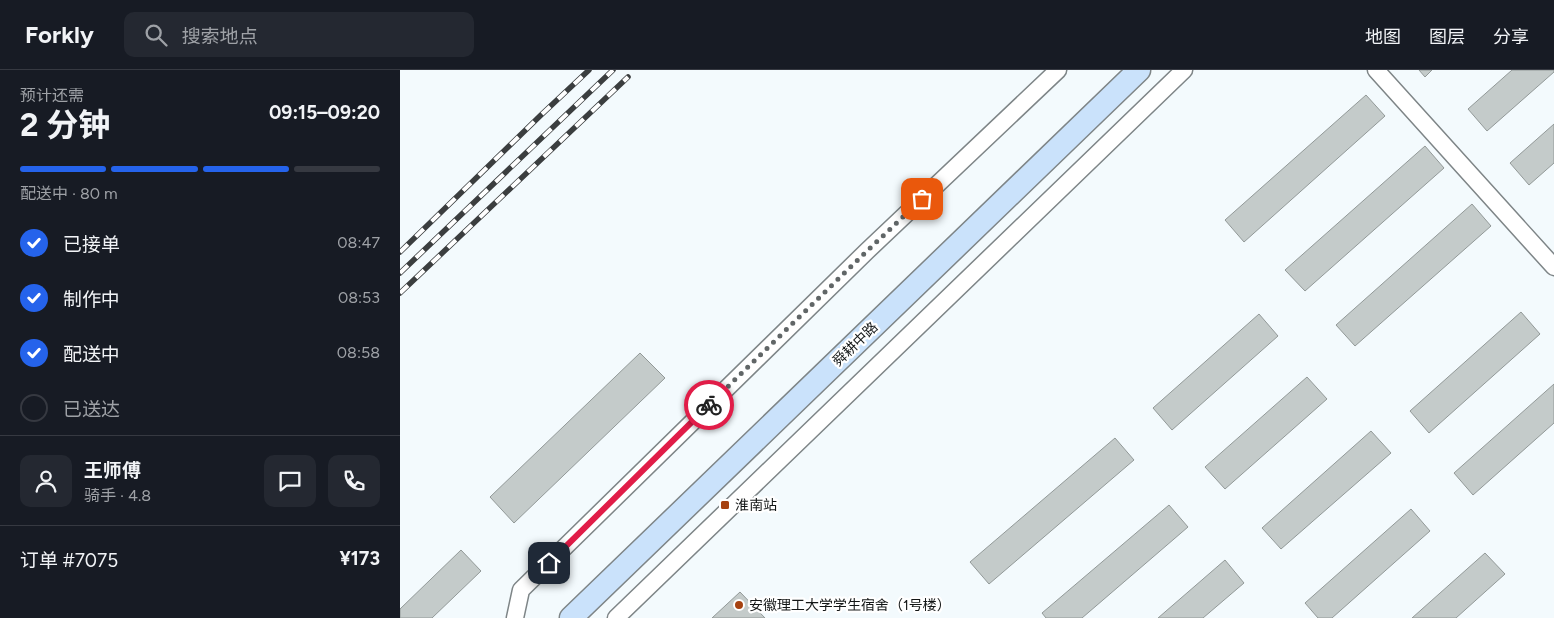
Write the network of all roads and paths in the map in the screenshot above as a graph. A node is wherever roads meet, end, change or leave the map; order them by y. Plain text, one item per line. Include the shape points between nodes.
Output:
1 (1058, 70) edge
2 (1140, 70) edge
3 (1184, 70) edge
4 (1376, 70) edge
5 (1554, 266) edge
6 (515, 618) edge
7 (571, 618) edge
8 (616, 618) edge

1 - 6 street via 867,251 521,590
2 - 7 main road, 舜耕中路
3 - 8 street
4 - 5 street

